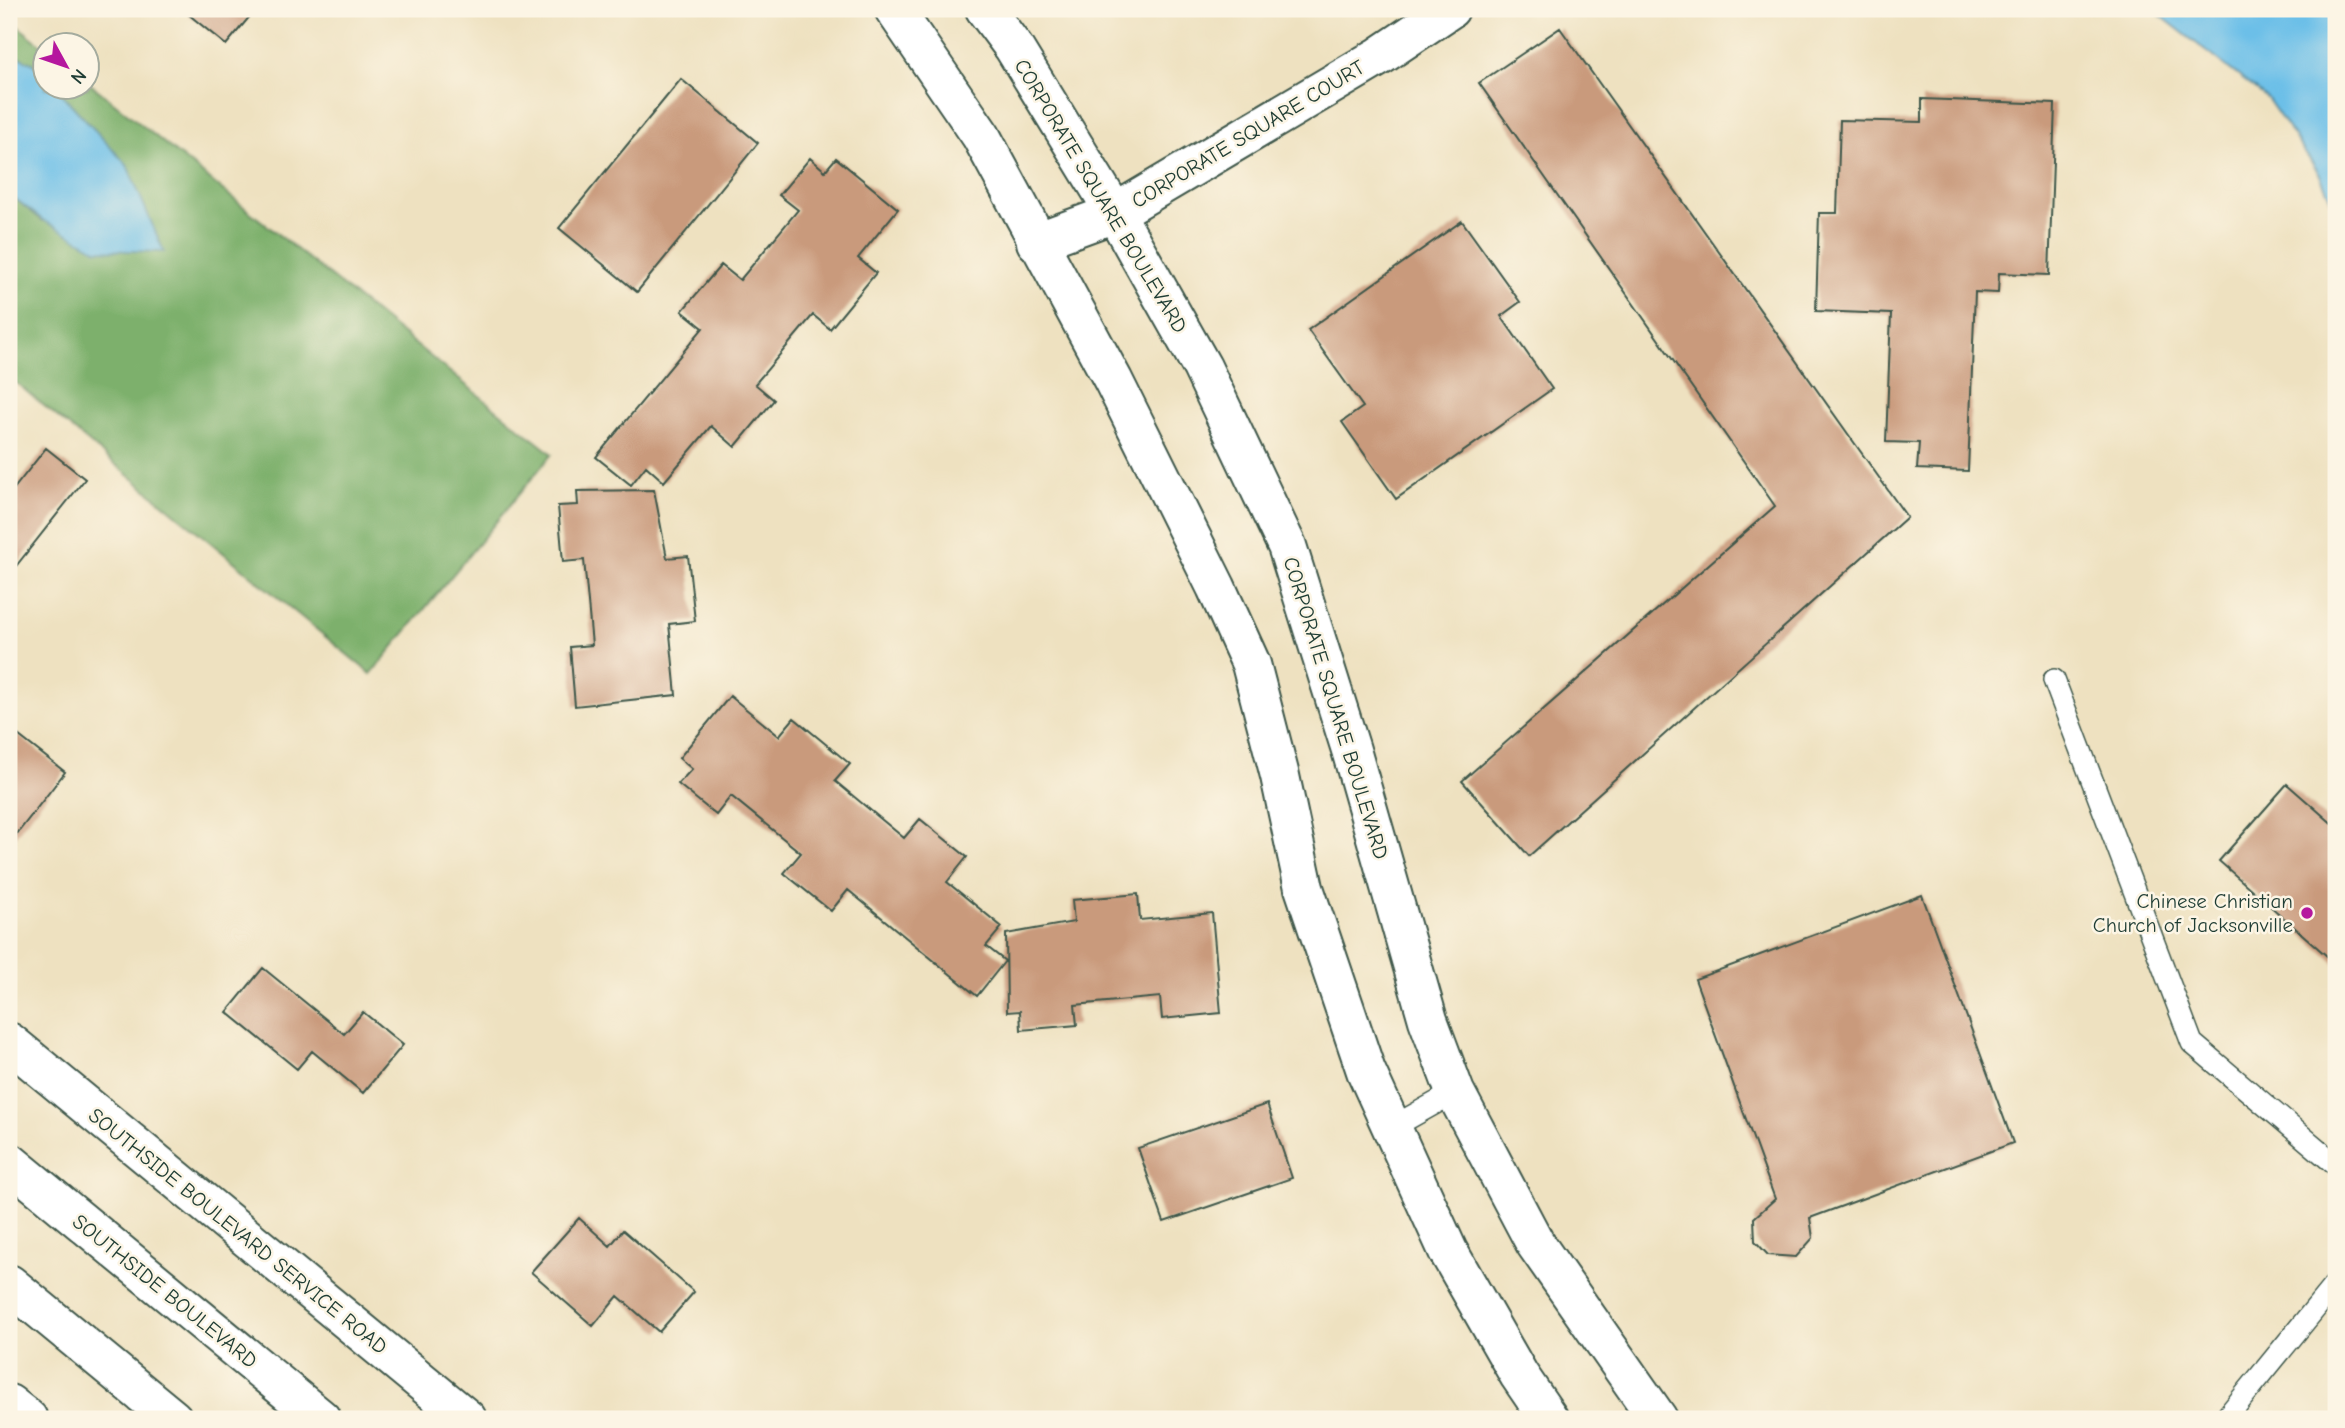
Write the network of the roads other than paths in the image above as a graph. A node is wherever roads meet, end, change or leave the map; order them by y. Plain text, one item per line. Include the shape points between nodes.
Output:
1 (894, 9) edge
2 (985, 9) edge
3 (1450, 9) edge
4 (1115, 213) junction
5 (1036, 242) junction
6 (2054, 680) dead end
7 (9, 1042) edge
8 (1455, 1091) junction
9 (1391, 1128) junction
10 (9, 1162) edge
11 (2336, 1165) edge
12 (2336, 1283) edge
13 (9, 1284) edge
14 (9, 1404) edge
15 (28, 1419) edge
16 (173, 1419) edge
17 (321, 1419) edge
18 (467, 1419) edge
19 (1549, 1419) edge
20 (1658, 1419) edge
21 (2225, 1419) edge

1 - 5 main road via 981,136
2 - 4 main road, CORPORATE SQUARE BOULEVARD
3 - 4 main road, CORPORATE SQUARE COURT via 1380,56
4 - 5 main road, CORPORATE SQUARE COURT
4 - 8 main road, CORPORATE SQUARE BOULEVARD via 1202,367 1287,546 1428,1020
5 - 9 main road via 1113,380 1251,664 1304,888 1366,1071
6 - 11 lane via 2192,1043
7 - 18 main road, SOUTHSIDE BOULEVARD SERVICE ROAD
8 - 9 lane
8 - 20 main road, CORPORATE SQUARE BOULEVARD via 1535,1243
9 - 19 main road via 1448,1251
10 - 17 main road, SOUTHSIDE BOULEVARD
12 - 21 lane
13 - 16 main road
14 - 15 main road

